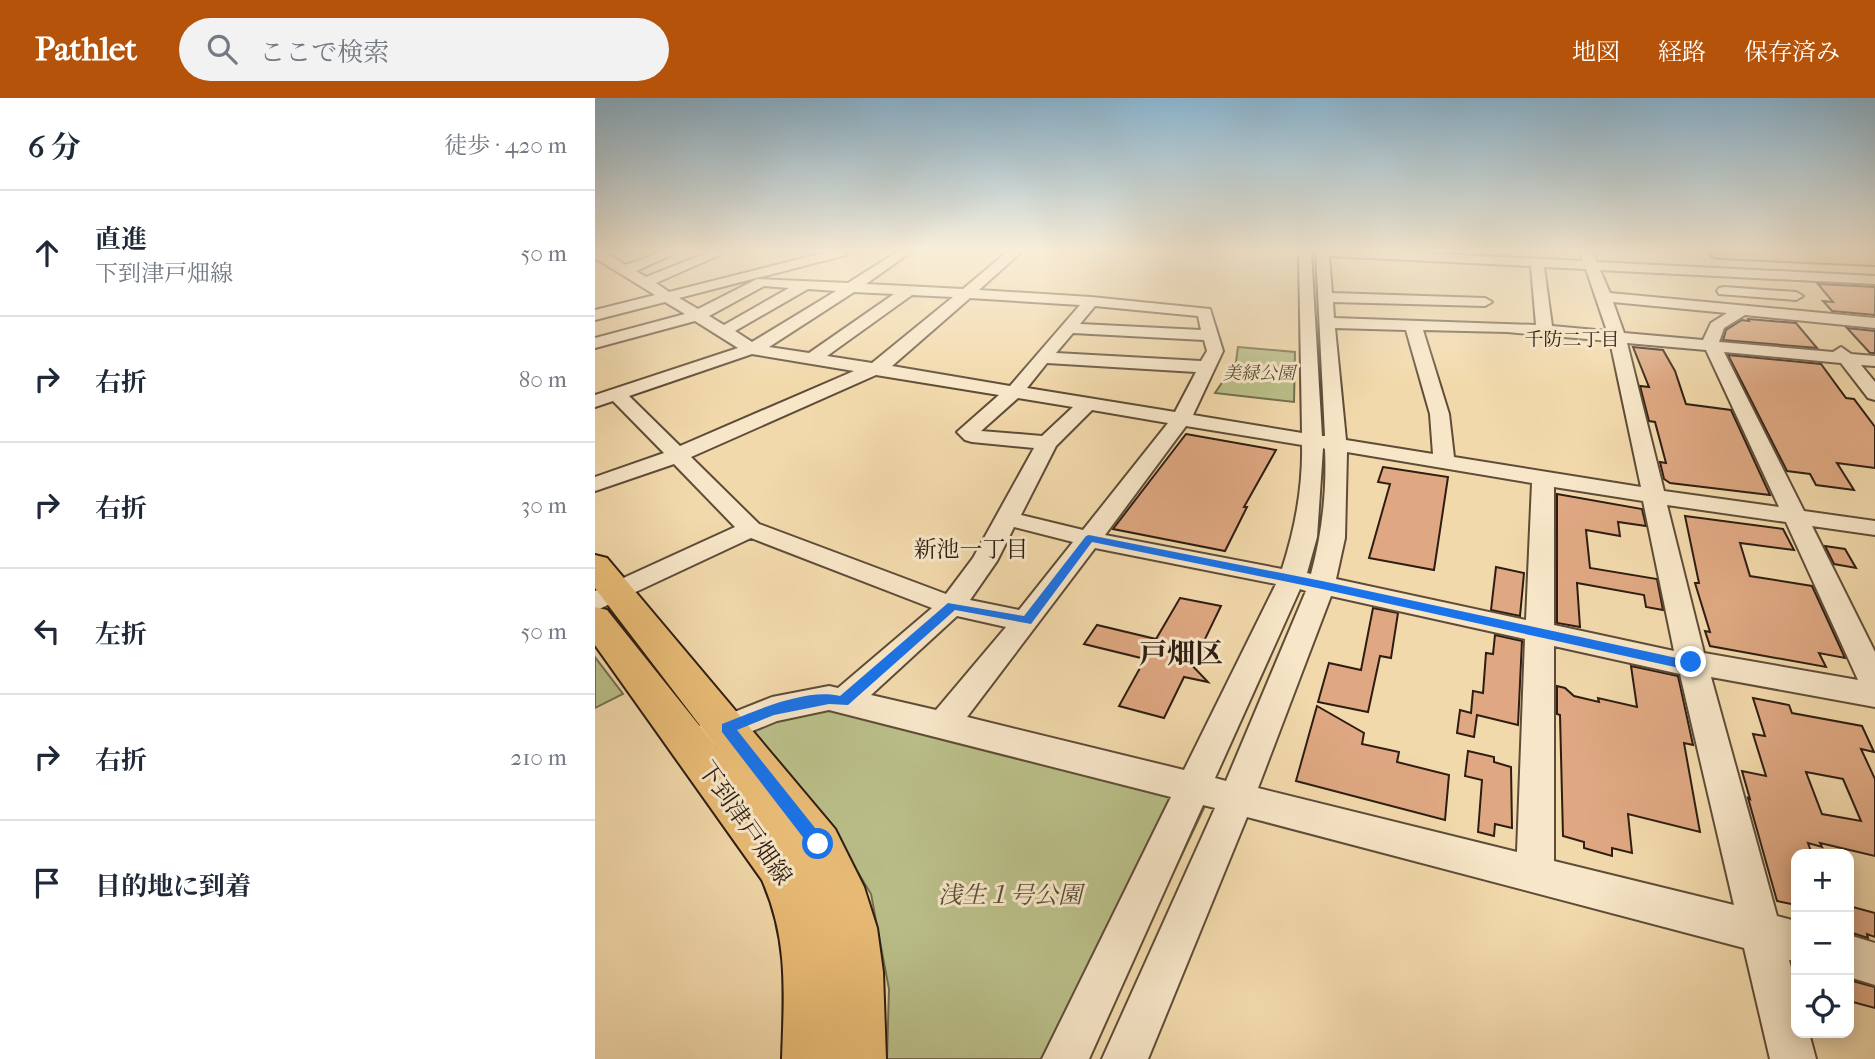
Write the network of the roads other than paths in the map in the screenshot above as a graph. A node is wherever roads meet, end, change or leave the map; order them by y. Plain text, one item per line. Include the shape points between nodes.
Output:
1 (666, 297) edge
2 (670, 297) edge
3 (734, 297) edge
4 (783, 297) edge
5 (837, 297) edge
6 (900, 297) edge
7 (961, 297) edge
8 (1015, 297) edge
9 (1309, 297) edge
10 (1326, 297) edge
11 (1434, 297) edge
12 (1484, 297) edge
13 (1541, 297) edge
14 (1603, 297) joint
15 (1737, 297) edge
16 (1798, 297) edge
17 (1090, 301) junction
18 (1327, 310) junction
19 (1743, 310) junction
20 (595, 315) edge
21 (699, 315) junction
22 (1814, 318) junction
23 (1875, 323) edge
24 (1413, 325) junction
25 (1494, 327) junction
26 (1069, 328) junction
27 (724, 331) junction
28 (1545, 331) junction
29 (1211, 335) junction
30 (1617, 340) junction
31 (595, 343) edge
32 (1710, 344) junction
33 (753, 349) junction
34 (1044, 358) junction
35 (1845, 358) junction
36 (812, 359) junction
37 (1875, 361) edge
38 (1208, 367) junction
39 (874, 369) junction
40 (1014, 391) junction
41 (617, 394) junction
42 (1875, 394) edge
43 (595, 401) edge
44 (1087, 404) junction
45 (1181, 419) junction
46 (1324, 442) junction
47 (1048, 443) junction
48 (676, 456) junction
49 (1443, 461) junction
50 (1543, 478) junction
51 (595, 484) edge
52 (1653, 496) junction
53 (1793, 517) junction
54 (1005, 518) junction
55 (750, 528) junction
56 (1875, 528) edge
57 (1089, 539) junction
58 (1292, 579) junction
59 (1322, 585) junction
60 (600, 595) edge
61 (952, 606) junction
62 (1026, 621) junction
63 (1540, 633) junction
64 (1692, 664) junction
65 (1875, 683) edge
66 (1875, 695) edge
67 (843, 702) junction
68 (943, 724) junction
69 (709, 737) junction
70 (1194, 789) junction
71 (1237, 800) junction
72 (1535, 873) junction
73 (1779, 935) edge
74 (1854, 958) edge
75 (1875, 964) edge
76 (811, 1059) edge
77 (857, 1059) edge
78 (1065, 1059) edge
79 (1125, 1059) edge
80 (1793, 1059) edge

1 - 20 street
2 - 21 street
3 - 21 street
4 - 27 street
5 - 33 street
6 - 36 street
7 - 39 street
8 - 17 street
9 - 46 street
10 - 18 street
11 - 18 street
12 - 25 street
13 - 28 street
14 - 19 street
14 - 30 street
15 - 19 street
16 - 22 street
17 - 26 street
17 - 29 street via 1197,309 1205,312
18 - 24 street
18 - 46 street
19 - 22 street
19 - 32 street via 1717,326
21 - 27 street
21 - 31 street
22 - 23 street
22 - 35 street
24 - 25 street
24 - 49 street via 1446,451
25 - 28 street
26 - 29 street
26 - 34 street
27 - 33 street
28 - 30 street
29 - 38 street via 1215,351
30 - 32 street
30 - 52 street
32 - 35 street
32 - 53 street
33 - 36 street
33 - 41 street
34 - 38 street
34 - 40 street
35 - 37 street
35 - 42 street
36 - 39 street
38 - 45 street
39 - 40 street
39 - 48 street
40 - 44 street
40 - 47 street via 967,432
41 - 43 street
41 - 48 street
44 - 45 street
44 - 47 street
45 - 46 street
45 - 57 street
46 - 49 street
46 - 58 street
46 - 59 street via 1337,486
47 - 54 street
48 - 51 street
48 - 55 street
49 - 50 street
50 - 52 street
50 - 63 street
52 - 53 street
52 - 64 street
53 - 56 street
53 - 65 street
54 - 57 street
54 - 61 street via 984,561
55 - 60 street
55 - 61 street
57 - 58 street
57 - 62 street
58 - 59 street
58 - 70 street
59 - 63 street
59 - 71 street
60 - 69 main road, 下到津戸畑線
61 - 62 street
61 - 67 street
62 - 68 street
63 - 64 street
63 - 72 street
64 - 66 street
64 - 73 street
67 - 68 street
67 - 69 street via 829,698 772,710
68 - 70 street
69 - 76 main road, 下到津戸畑線 via 800,908 811,964
69 - 77 main road, 下到津戸畑線 via 818,844 840,889 853,941
70 - 71 street
70 - 78 street
71 - 72 street
71 - 79 street
72 - 73 street
73 - 80 street
74 - 75 street

